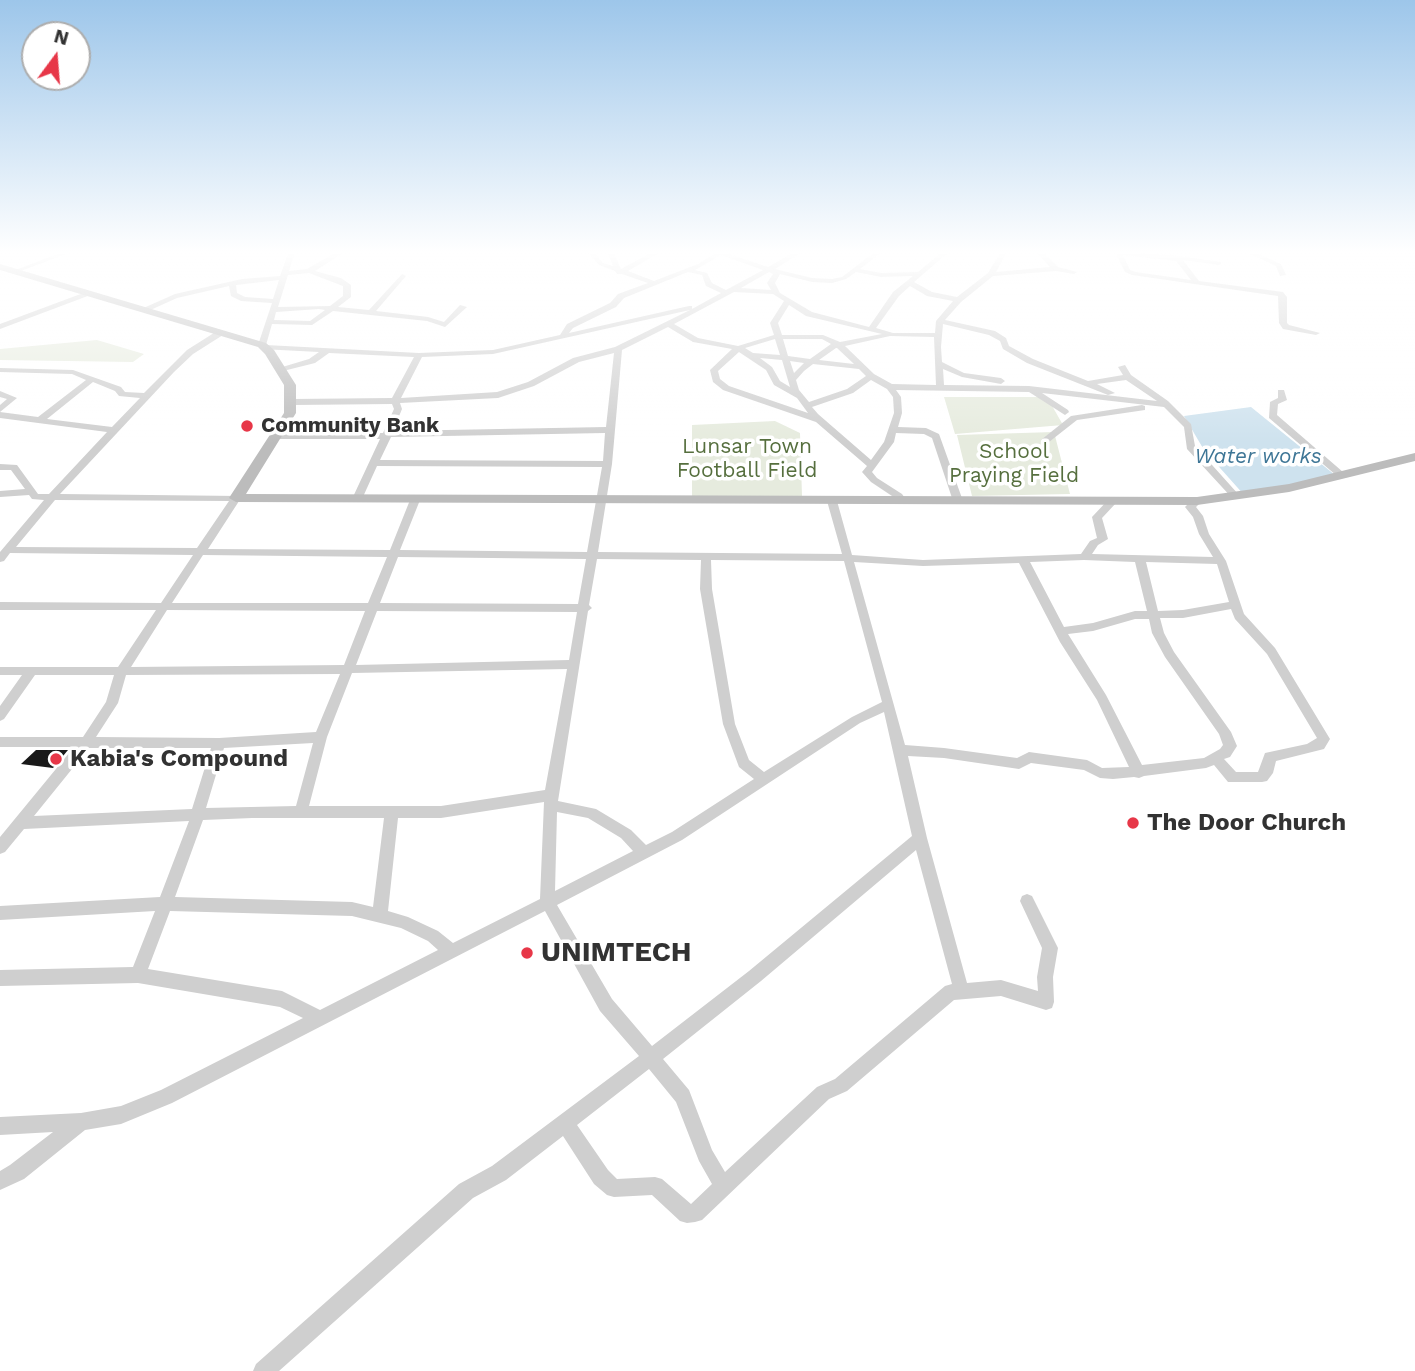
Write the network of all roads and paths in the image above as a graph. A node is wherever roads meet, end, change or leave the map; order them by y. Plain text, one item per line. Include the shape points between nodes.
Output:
1 (32, 315) edge
2 (160, 315) edge
3 (271, 315) edge
4 (324, 315) edge
5 (378, 315) edge
6 (453, 315) edge
7 (592, 315) edge
8 (661, 315) edge
9 (687, 315) edge
10 (777, 315) edge
11 (812, 315) edge
12 (881, 315) edge
13 (945, 315) edge
14 (1283, 315) edge
15 (940, 321) junction
16 (269, 322) junction
17 (669, 324) junction
18 (0, 327) edge
19 (871, 330) junction
20 (220, 333) junction
21 (1316, 333) dead end
22 (891, 335) junction
23 (938, 335) junction
24 (562, 337) junction
25 (778, 337) junction
26 (839, 345) junction
27 (263, 346) junction
28 (738, 348) junction
29 (618, 349) junction
30 (328, 351) junction
31 (748, 353) junction
32 (419, 355) junction
33 (784, 359) junction
34 (811, 362) junction
35 (939, 363) junction
36 (862, 367) junction
37 (1122, 367) dead end
38 (0, 370) edge
39 (282, 370) junction
40 (871, 376) junction
41 (1128, 377) junction
42 (92, 379) junction
43 (792, 380) junction
44 (1085, 384) junction
45 (890, 387) junction
46 (940, 387) junction
47 (1030, 389) junction
48 (1281, 392) dead end
49 (0, 394) edge
50 (147, 396) junction
51 (799, 396) junction
52 (395, 401) junction
53 (1133, 401) junction
54 (292, 402) junction
55 (1167, 405) junction
56 (806, 406) junction
57 (0, 409) edge
58 (1065, 412) dead end
59 (0, 415) edge
60 (40, 420) junction
61 (820, 420) junction
62 (113, 430) junction
63 (611, 430) junction
64 (893, 430) junction
65 (388, 435) junction
66 (276, 436) junction
67 (1046, 440) dead end
68 (1415, 457) edge
69 (374, 463) junction
70 (607, 464) junction
71 (871, 465) junction
72 (1, 468) edge
73 (1340, 474) junction
74 (31, 492) junction
75 (0, 494) edge
76 (1236, 497) junction
77 (51, 498) junction
78 (236, 498) junction
79 (357, 499) junction
80 (415, 500) junction
81 (602, 501) junction
82 (831, 501) junction
83 (902, 501) junction
84 (958, 501) junction
85 (1197, 501) junction
86 (1112, 502) junction
87 (200, 552) junction
88 (394, 554) junction
89 (4, 555) edge
90 (594, 557) junction
91 (1084, 557) junction
92 (706, 558) junction
93 (849, 558) junction
94 (1022, 558) junction
95 (1140, 560) junction
96 (1221, 561) junction
97 (166, 604) junction
98 (1235, 605) junction
99 (0, 606) edge
100 (374, 606) junction
101 (586, 608) junction
102 (1153, 613) junction
103 (1060, 631) junction
104 (575, 664) junction
105 (32, 670) junction
106 (122, 670) junction
107 (349, 670) junction
108 (0, 671) edge
109 (889, 704) junction
110 (0, 716) edge
111 (321, 737) junction
112 (87, 741) junction
113 (0, 742) edge
114 (219, 743) junction
115 (901, 750) junction
116 (1216, 759) junction
117 (1139, 773) junction
118 (764, 780) junction
119 (551, 800) junction
120 (301, 812) junction
121 (392, 813) junction
122 (197, 815) junction
123 (20, 823) junction
124 (920, 838) junction
125 (0, 848) edge
126 (644, 853) junction
127 (547, 901) junction
128 (1027, 901) dead end
129 (166, 904) junction
130 (0, 913) edge
131 (380, 915) junction
132 (451, 951) junction
133 (138, 975) junction
134 (0, 978) edge
135 (961, 989) junction
136 (318, 1018) junction
137 (651, 1056) junction
138 (81, 1122) junction
139 (566, 1124) junction
140 (0, 1126) edge
141 (0, 1181) edge
142 (723, 1186) junction
143 (263, 1371) edge

1 - 18 street
2 - 20 street
3 - 16 street
4 - 16 street via 312,323
5 - 6 street via 436,322
7 - 24 street via 570,326
8 - 24 street
9 - 17 street
10 - 25 street
11 - 19 street
12 - 19 street
13 - 15 street
14 - 21 street via 1286,327
15 - 23 street
15 - 44 street via 992,333 1030,361
16 - 27 street
17 - 28 street via 696,340
17 - 29 street
19 - 22 street
20 - 27 street
20 - 50 street via 190,352
22 - 23 street
22 - 26 street
23 - 35 street
24 - 32 street via 502,351
25 - 26 street via 823,337
25 - 28 street
25 - 33 street
26 - 34 street
26 - 36 street
27 - 30 street
27 - 39 street
28 - 31 street
28 - 61 street via 714,370 720,384
29 - 52 street via 576,360 498,395
29 - 63 street
30 - 32 street
30 - 39 street
31 - 33 street
31 - 51 street via 769,369 777,383
32 - 52 street
33 - 34 street
33 - 43 street
34 - 36 street
34 - 43 street
35 - 46 street
35 - 47 street via 967,376
36 - 40 street
37 - 41 street
38 - 42 street via 73,372
39 - 54 street
40 - 45 street
40 - 56 street via 850,391
41 - 44 street
41 - 55 street
42 - 50 street via 122,394
42 - 60 street
43 - 51 street
44 - 47 street
44 - 53 street
45 - 46 street
45 - 64 street via 899,404
46 - 47 street
47 - 53 street
47 - 58 street
48 - 73 street via 1283,400 1274,402 1272,416
49 - 57 street via 13,398
50 - 62 street
51 - 56 street
52 - 54 street
52 - 65 street via 398,409
53 - 55 street
54 - 66 street
55 - 67 street via 1074,418
55 - 76 street via 1188,426 1190,447
56 - 61 street
59 - 60 street
60 - 62 street
61 - 71 street
62 - 77 street
63 - 65 street
63 - 70 street
64 - 71 street
64 - 84 street via 926,431 936,436
65 - 66 street
65 - 69 street
66 - 78 street
68 - 73 street
69 - 70 street
69 - 79 street
70 - 81 street
71 - 83 street via 869,475
72 - 74 street via 14,467
73 - 76 street
74 - 75 street
74 - 77 street via 35,497
76 - 85 street
77 - 78 street
77 - 89 street
78 - 79 street
78 - 87 street
79 - 80 street
80 - 81 street
80 - 88 street
81 - 82 street
81 - 90 street
82 - 83 street
82 - 93 street
83 - 84 street
84 - 86 street
85 - 86 street
85 - 96 street via 1190,507
86 - 91 street via 1097,517 1104,539 1094,543
87 - 88 street
87 - 89 street
87 - 97 street
88 - 90 street
88 - 100 street
90 - 92 street
90 - 101 street
91 - 94 street
91 - 95 street
92 - 93 street
92 - 118 street via 706,589 729,724 744,762
93 - 94 street via 923,563
93 - 109 street
94 - 103 street
95 - 96 street
95 - 102 street
96 - 98 street
97 - 99 street
97 - 100 street
97 - 106 street
98 - 102 street via 1183,614
98 - 116 street via 1278,662 1324,739 1308,749 1270,757 1262,777 1233,778
100 - 101 street
100 - 107 street
101 - 104 street
102 - 103 street
102 - 116 street via 1169,654 1229,739 1230,746
103 - 117 street via 1102,698
104 - 107 street
104 - 119 street
105 - 106 street
105 - 108 street
105 - 110 street
106 - 107 street
106 - 112 street via 112,703
107 - 111 street
109 - 115 street
109 - 118 street
111 - 114 street
111 - 120 street
112 - 113 street
112 - 114 street
112 - 123 street
114 - 122 street
115 - 117 street via 1019,764 1029,757 1087,765 1100,773
115 - 124 street
116 - 117 street
118 - 126 street
119 - 121 street
119 - 126 street via 591,813 625,834
119 - 127 street
120 - 121 street
120 - 122 street
121 - 131 street
122 - 123 street
122 - 129 street
123 - 125 street
124 - 135 street
124 - 137 street
126 - 127 street
127 - 132 street
127 - 137 street via 606,1004
128 - 135 street via 1050,948 1046,1002 1001,988
129 - 130 street
129 - 131 street via 352,909
129 - 133 street
131 - 132 street via 433,936
132 - 136 street
133 - 134 street
133 - 136 street via 282,999
135 - 142 street via 951,992 841,1085 823,1093
136 - 138 street via 144,1108
137 - 139 street
137 - 142 street via 683,1096 705,1155
138 - 140 street
138 - 141 street
139 - 142 street via 601,1177 614,1188 655,1186 691,1214
139 - 143 street via 466,1191

